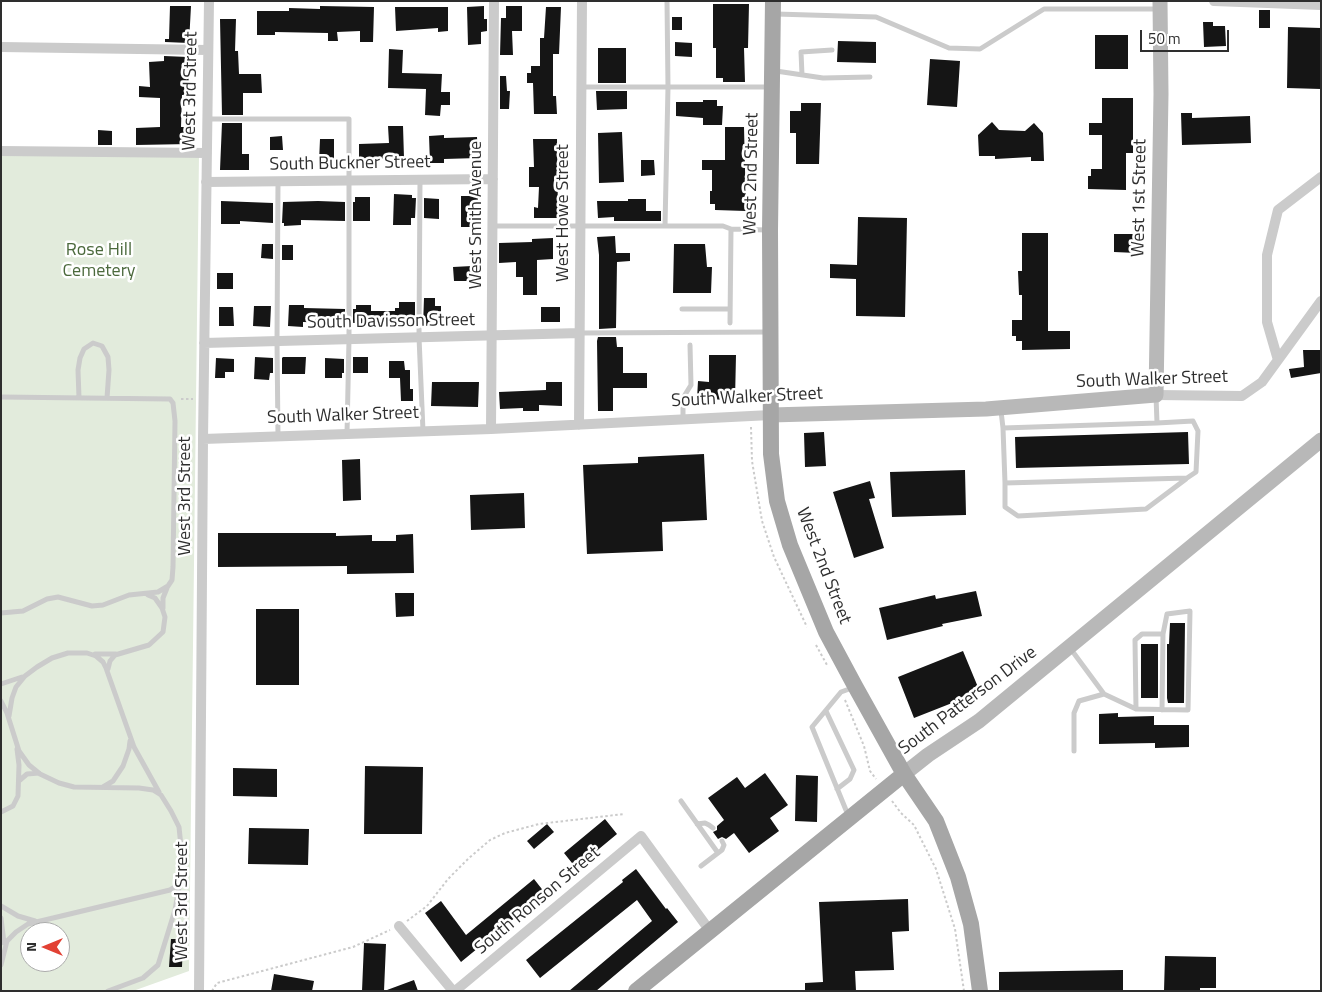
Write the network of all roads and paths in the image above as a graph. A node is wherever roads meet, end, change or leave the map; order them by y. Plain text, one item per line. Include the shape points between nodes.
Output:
1 (209, 1) edge
2 (494, 1) edge
3 (582, 1) edge
4 (667, 1) edge
5 (1214, 1) edge
6 (1160, 5) edge
7 (1321, 5) edge
8 (773, 8) edge
9 (1, 47) edge
10 (208, 50) junction
11 (832, 50) dead end
12 (802, 75) junction
13 (870, 76) dead end
14 (772, 79) junction
15 (581, 87) junction
16 (668, 87) junction
17 (207, 119) junction
18 (1, 151) edge
19 (207, 153) junction
20 (1321, 177) edge
21 (493, 179) junction
22 (420, 180) junction
23 (350, 181) junction
24 (206, 182) junction
25 (278, 182) junction
26 (493, 226) junction
27 (580, 226) junction
28 (665, 226) junction
29 (731, 229) junction
30 (770, 230) junction
31 (1321, 300) edge
32 (682, 309) dead end
33 (730, 309) junction
34 (730, 323) dead end
35 (580, 332) junction
36 (772, 332) junction
37 (492, 335) junction
38 (419, 337) junction
39 (349, 339) junction
40 (277, 341) junction
41 (204, 343) junction
42 (690, 345) dead end
43 (1278, 360) junction
44 (1156, 395) junction
45 (1, 397) edge
46 (79, 398) junction
47 (107, 398) junction
48 (171, 399) junction
49 (203, 399) junction
50 (1001, 408) junction
51 (771, 415) junction
52 (684, 420) junction
53 (1157, 423) junction
54 (579, 425) junction
55 (1002, 428) junction
56 (491, 429) junction
57 (422, 432) junction
58 (347, 434) junction
59 (278, 437) junction
60 (203, 439) junction
61 (1321, 440) edge
62 (1187, 478) junction
63 (1005, 483) junction
64 (168, 586) junction
65 (145, 594) junction
66 (164, 611) junction
67 (1, 613) edge
68 (1163, 634) junction
69 (1070, 647) junction
70 (87, 653) junction
71 (119, 653) junction
72 (108, 672) junction
73 (25, 676) junction
74 (1, 684) edge
75 (854, 686) junction
76 (1104, 694) junction
77 (1, 701) edge
78 (1136, 709) junction
79 (1162, 710) junction
80 (826, 711) junction
81 (10, 720) junction
82 (129, 735) junction
83 (16, 744) junction
84 (1074, 751) dead end
85 (40, 774) junction
86 (904, 774) junction
87 (19, 783) junction
88 (97, 789) junction
89 (837, 789) junction
90 (161, 795) junction
91 (681, 801) dead end
92 (1, 812) edge
93 (900, 813) dead end
94 (624, 814) dead end
95 (850, 819) junction
96 (697, 824) junction
97 (713, 828) dead end
98 (722, 841) dead end
99 (718, 853) junction
100 (702, 866) dead end
101 (180, 879) junction
102 (1, 906) edge
103 (1, 918) edge
104 (36, 922) joint
105 (399, 926) junction
106 (20, 930) edge
107 (710, 931) junction
108 (4, 946) junction
109 (1, 965) edge
110 (108, 991) edge
111 (199, 991) edge
112 (212, 991) edge
113 (454, 991) edge
114 (636, 991) edge
115 (964, 991) edge
116 (980, 991) edge

1 - 10 street, West 3rd Street
2 - 21 street, West Smith Avenue
3 - 15 street, West Howe Street
4 - 16 lane
5 - 7 street
6 - 8 lane via 1044,9 980,49 949,48 876,17
6 - 44 street, West 1st Street
8 - 14 main road, West 2nd Street
9 - 10 street
10 - 17 street, West 3rd Street
11 - 12 lane via 801,52
12 - 13 lane via 823,78
12 - 14 lane
14 - 16 lane
14 - 30 main road, West 2nd Street
15 - 16 lane
15 - 27 street, West Howe Street
16 - 28 lane
17 - 19 street, West 3rd Street
17 - 23 lane via 349,119
18 - 19 street
19 - 24 street, West 3rd Street
20 - 43 street via 1278,210 1267,255 1267,322
21 - 22 street, South Buckner Street
21 - 26 street, West Smith Avenue
22 - 23 street, South Buckner Street
22 - 38 lane
23 - 25 street, South Buckner Street
23 - 39 lane
24 - 25 street, South Buckner Street
24 - 41 street, West 3rd Street
25 - 40 lane
26 - 27 lane
26 - 37 street, West Smith Avenue
27 - 28 lane
27 - 35 street, West Howe Street
28 - 29 lane via 723,226
29 - 30 lane
29 - 33 lane
30 - 36 main road, West 2nd Street
31 - 43 street, South Walker Street
32 - 33 lane
33 - 34 lane
35 - 36 lane
35 - 37 street, South Davisson Street
35 - 54 street, West Howe Street
36 - 51 main road, West 2nd Street
37 - 38 street, South Davisson Street
37 - 56 street, West Smith Avenue
38 - 39 street, South Davisson Street
38 - 57 lane
39 - 40 street, South Davisson Street
39 - 58 lane
40 - 41 street, South Davisson Street
40 - 59 lane
41 - 49 street, West 3rd Street
42 - 52 lane via 692,385 683,398
43 - 44 street, South Walker Street via 1262,382 1242,396
44 - 50 street, South Walker Street
44 - 53 lane
45 - 46 lane
46 - 47 lane
46 - 47 lane via 78,364 84,349 93,343 102,346 108,357
47 - 48 lane
48 - 49 path
48 - 64 lane via 174,421 173,560 172,580
49 - 60 street, West 3rd Street
50 - 51 street, South Walker Street
50 - 55 lane
51 - 52 street, South Walker Street
51 - 75 main road, West 2nd Street via 771,454 776,492 790,545 826,632
52 - 54 street, South Walker Street
53 - 55 lane
53 - 62 lane via 1193,421 1198,431 1196,472
54 - 56 street, South Walker Street
55 - 63 lane
56 - 57 street, South Walker Street
57 - 58 street, South Walker Street
58 - 59 street, South Walker Street
59 - 60 street, South Walker Street
60 - 111 street, West 3rd Street
61 - 69 street, South Patterson Drive
62 - 63 lane
62 - 63 lane via 1146,509 1018,516 1006,507
64 - 65 lane
64 - 66 lane via 163,598
65 - 66 lane via 155,598
65 - 67 lane via 128,595 96,606 54,597 23,611
66 - 71 lane via 164,628 155,641 143,648
68 - 78 lane via 1142,634 1135,640
68 - 79 lane
68 - 79 lane via 1167,614 1190,611 1188,710
69 - 76 lane
69 - 86 street, South Patterson Drive via 979,721
70 - 71 lane
70 - 72 lane via 100,659
70 - 73 lane via 52,658
71 - 72 lane via 110,661
72 - 82 lane
73 - 74 lane
73 - 81 lane via 12,698
75 - 80 lane via 841,692
75 - 86 main road, West 2nd Street
76 - 78 lane
76 - 84 lane via 1079,701 1074,713
77 - 81 lane
78 - 79 lane
80 - 89 lane via 812,727
80 - 89 lane via 854,770 850,779
81 - 83 lane
82 - 88 lane via 123,766 113,781
82 - 90 lane
83 - 85 lane via 24,759
83 - 87 lane
85 - 87 lane via 27,774
85 - 88 lane via 66,785
86 - 95 main road, South Patterson Drive
86 - 116 main road, West 2nd Street via 936,821 958,877 974,938
87 - 92 lane via 17,800 11,808
88 - 90 lane via 139,788
89 - 95 lane
90 - 101 lane via 179,827
91 - 96 lane
93 - 115 path via 914,825 936,869 955,929
94 - 105 path via 539,824 504,832 469,858 427,906
95 - 107 main road, South Patterson Drive
96 - 97 lane via 705,823
96 - 99 lane
98 - 99 lane via 724,845
99 - 100 lane
101 - 104 lane via 170,890
101 - 110 lane via 175,910 158,965 148,976
102 - 104 lane
103 - 108 lane
105 - 112 path via 353,947 217,983
105 - 113 street
106 - 108 lane via 10,936
107 - 113 street, South Ronson Street via 641,836
107 - 114 main road, South Patterson Drive
108 - 109 lane

